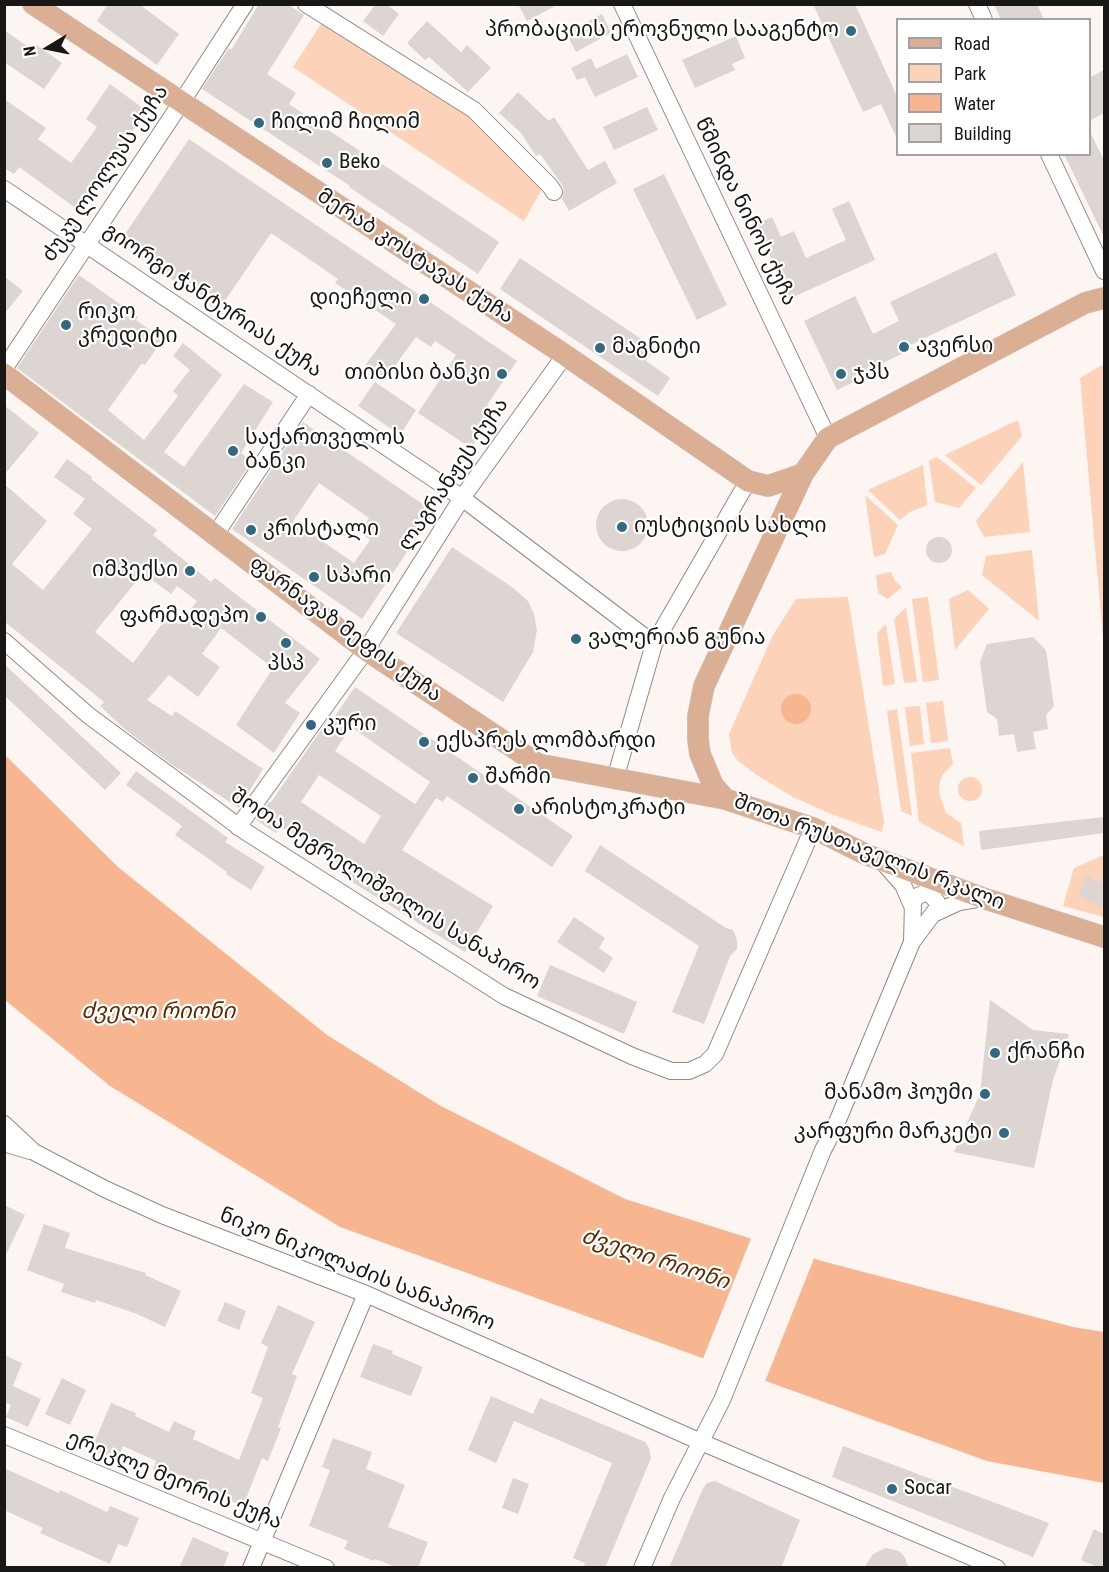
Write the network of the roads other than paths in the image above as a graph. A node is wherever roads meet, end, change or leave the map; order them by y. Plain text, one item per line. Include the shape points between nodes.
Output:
1 (33, 4) edge
2 (244, 4) edge
3 (306, 4) edge
4 (622, 4) edge
5 (977, 4) edge
6 (983, 18) edge
7 (181, 104) junction
8 (1050, 156) edge
9 (4, 189) edge
10 (554, 192) dead end
11 (87, 243) junction
12 (1104, 272) edge
13 (1104, 298) edge
14 (564, 356) junction
15 (4, 369) edge
16 (4, 374) edge
17 (309, 394) junction
18 (828, 438) junction
19 (803, 474) junction
20 (748, 481) junction
21 (462, 498) junction
22 (214, 535) junction
23 (4, 641) edge
24 (654, 645) junction
25 (366, 650) junction
26 (615, 779) junction
27 (725, 799) junction
28 (238, 826) junction
29 (813, 828) junction
30 (879, 858) junction
31 (983, 898) junction
32 (913, 908) junction
33 (933, 914) junction
34 (1104, 937) edge
35 (912, 942) junction
36 (4, 1124) edge
37 (4, 1143) edge
38 (34, 1152) junction
39 (366, 1294) junction
40 (4, 1435) edge
41 (701, 1442) junction
42 (261, 1541) junction
43 (250, 1568) edge
44 (326, 1568) edge
45 (642, 1568) edge
46 (997, 1568) edge

1 - 7 main road, მერაბ კოსტავას ქუჩა
2 - 7 street, ძუკუ ლოლუას ქუჩა
3 - 10 street via 474,110
4 - 18 street, წმინდა ნინოს ქუჩა
5 - 6 street
7 - 11 street, ძუკუ ლოლუას ქუჩა
7 - 14 main road, მერაბ კოსტავას ქუჩა
8 - 12 street
9 - 11 street, გიორგი ჭანტურიას ქუჩა
11 - 15 street, ძუკუ ლოლუას ქუჩა
11 - 17 street, გიორგი ჭანტურიას ქუჩა
13 - 18 main road, შოთა რუსთაველის რკალი via 1085,303
14 - 20 main road, მერაბ კოსტავას ქუჩა
14 - 21 street, ლაგრანჟეს ქუჩა
16 - 22 main road, ფარნავაზ მეფის ქუჩა
17 - 21 street, გიორგი ჭანტურიას ქუჩა
17 - 22 street
18 - 19 main road, შოთა რუსთაველის რკალი
19 - 20 main road via 768,486
19 - 27 main road, შოთა რუსთაველის რკალი via 704,686 698,740 706,771
20 - 24 street
21 - 24 street, გიორგი ჭანტურიას ქუჩა
21 - 25 street, ლაგრანჟეს ქუჩა
22 - 25 main road, ფარნავაზ მეფის ქუჩა
23 - 28 street, შოთა მეგრელიშვილის სანაპირო via 88,715
24 - 26 street
25 - 26 main road, ფარნავაზ მეფის ქუჩა via 538,764
25 - 28 street, ლაგრანჟეს ქუჩა
26 - 27 main road, ფარნავაზ მეფის ქუჩა
27 - 29 main road, შოთა რუსთაველის რკალი
28 - 29 street, შოთა მეგრელიშვილის სანაპირო via 504,996 671,1071 689,1071 715,1054
29 - 30 main road, შოთა რუსთაველის რკალი
30 - 31 main road, შოთა რუსთაველის რკალი
30 - 32 street via 903,885
31 - 33 street via 959,902
31 - 34 main road, შოთა რუსთაველის რკალი
32 - 33 street via 916,897 931,895 938,907
32 - 35 street
33 - 35 street
35 - 41 street via 722,1400
36 - 38 street, ნიკო ნიკოლაძის სანაპირო
37 - 38 street
38 - 39 street, ნიკო ნიკოლაძის სანაპირო via 162,1215
39 - 41 street, ნიკო ნიკოლაძის სანაპირო
39 - 42 street
40 - 42 street, ერეკლე მეორის ქუჩა
41 - 45 street
41 - 46 street, ნიკო ნიკოლაძის სანაპირო
42 - 43 street
42 - 44 street, ერეკლე მეორის ქუჩა

